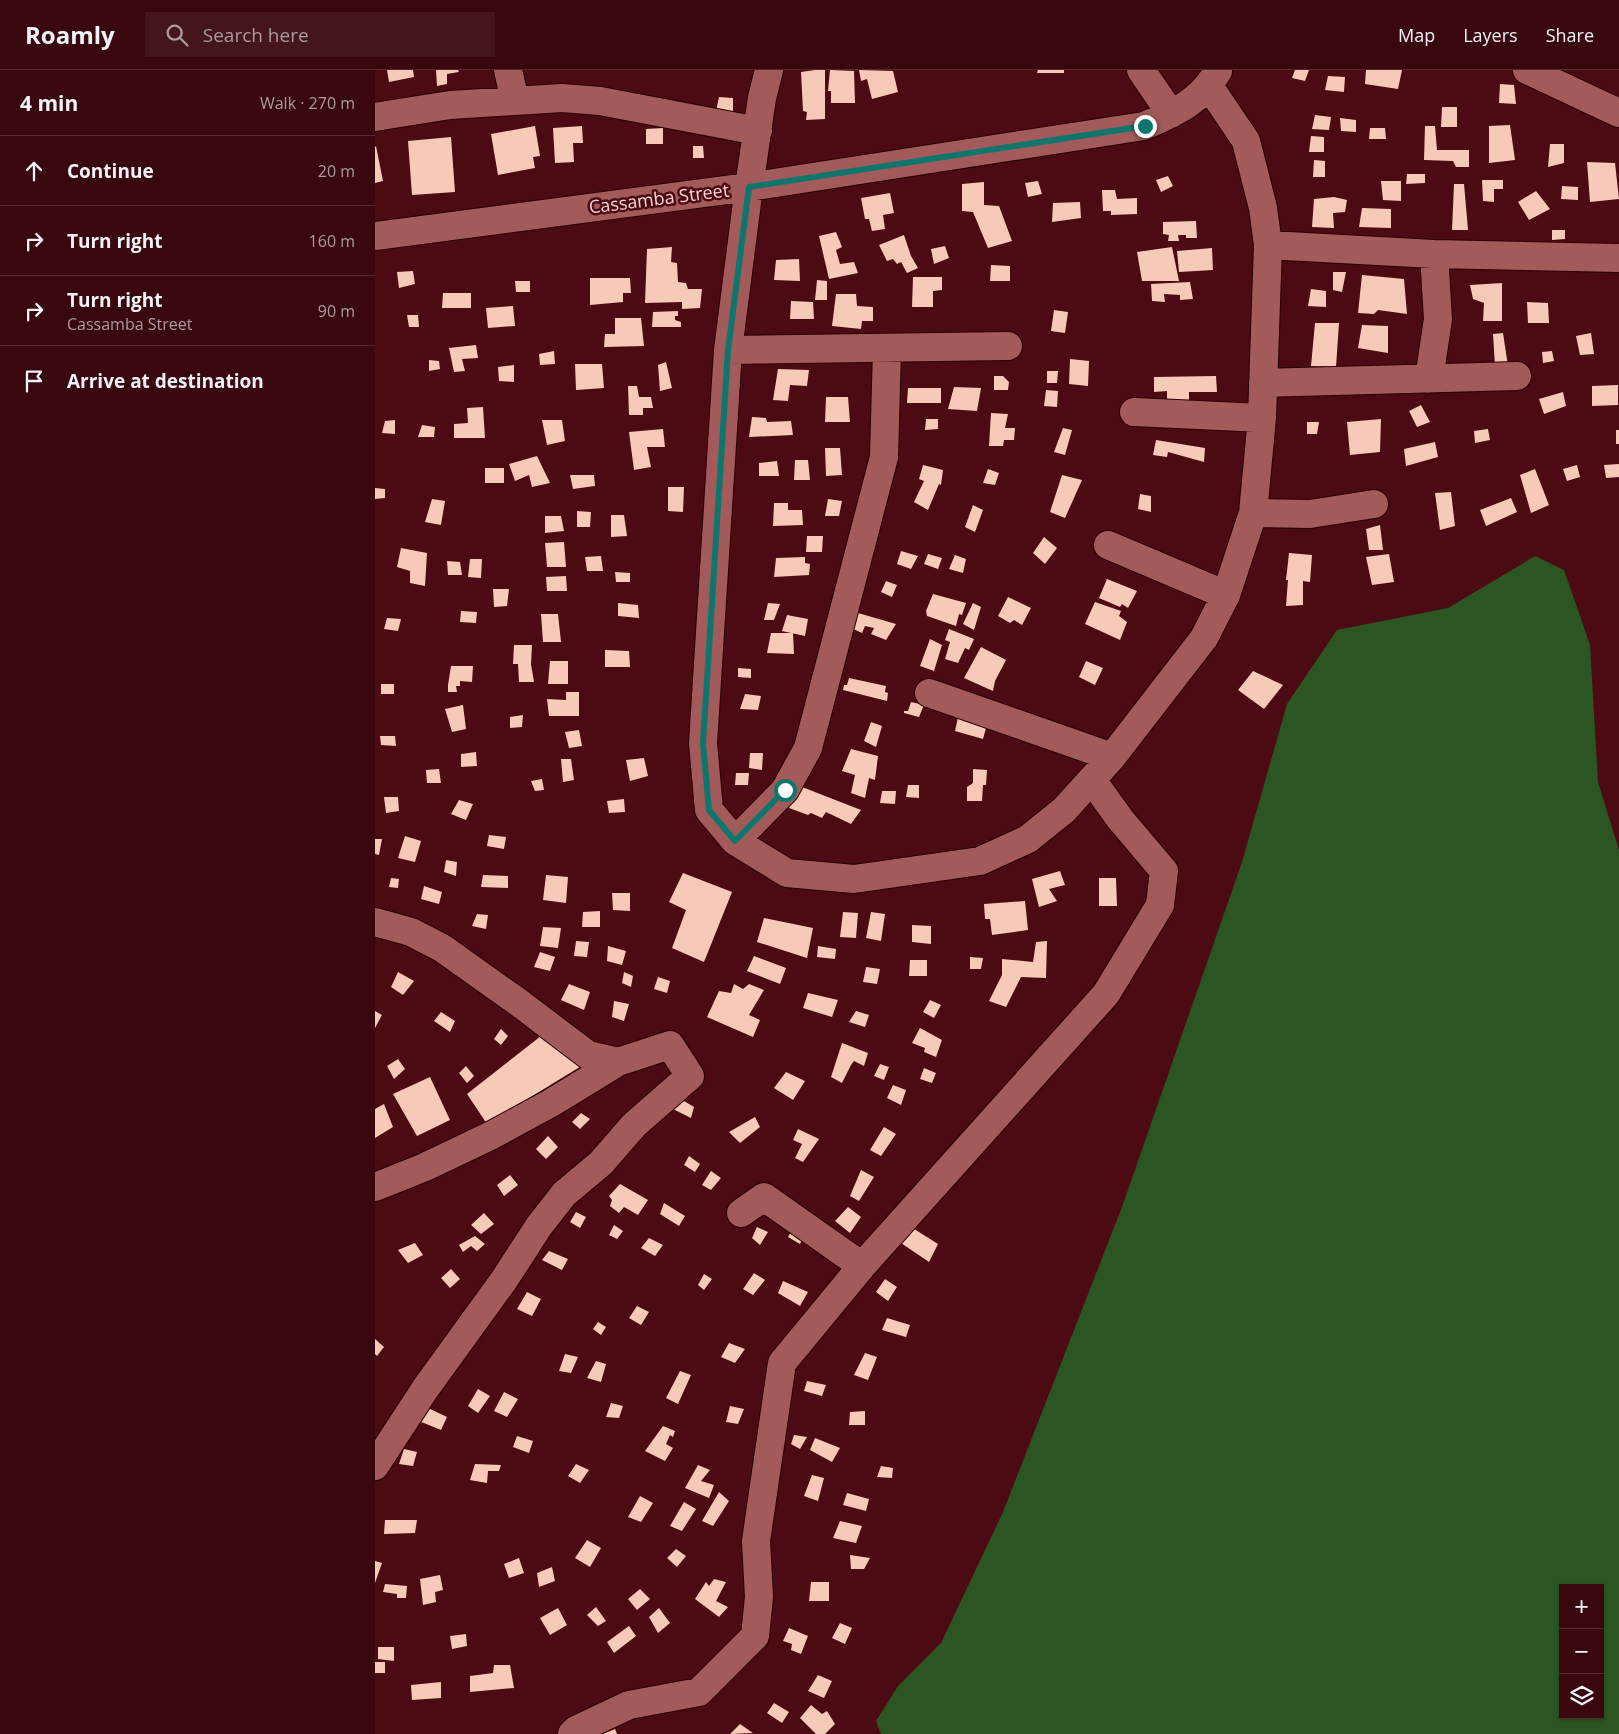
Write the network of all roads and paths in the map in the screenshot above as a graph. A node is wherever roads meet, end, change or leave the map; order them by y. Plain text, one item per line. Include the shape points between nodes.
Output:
1 (508, 70) edge
2 (769, 70) edge
3 (1141, 70) edge
4 (1527, 70) edge
5 (1214, 78) edge
6 (515, 101) junction
7 (1619, 113) edge
8 (1171, 114) junction
9 (375, 117) edge
10 (758, 131) junction
11 (749, 187) junction
12 (375, 236) edge
13 (1268, 245) junction
14 (1435, 254) junction
15 (1619, 258) edge
16 (1008, 346) dead end
17 (887, 349) junction
18 (728, 350) junction
19 (1517, 376) dead end
20 (1429, 379) junction
21 (1263, 383) junction
22 (1134, 412) dead end
23 (1262, 418) junction
24 (1374, 504) dead end
25 (1253, 513) junction
26 (1108, 545) dead end
27 (1226, 595) junction
28 (929, 693) dead end
29 (1112, 757) junction
30 (1092, 780) junction
31 (735, 841) junction
32 (375, 922) edge
33 (618, 1062) junction
34 (375, 1187) edge
35 (741, 1212) dead end
36 (862, 1266) junction
37 (375, 1466) edge
38 (572, 1734) edge

1 - 6 street
2 - 10 street
3 - 8 street
4 - 7 street
5 - 8 street, Cassamba Street via 1186,107
5 - 13 street via 1246,141 1263,208
6 - 9 street via 450,105
6 - 10 street via 562,98 600,101
8 - 11 street, Cassamba Street via 1145,126
10 - 11 street
11 - 12 street, Cassamba Street
11 - 18 street
13 - 14 street
13 - 21 street
14 - 15 street
14 - 20 street via 1438,319
16 - 17 street
17 - 18 street
17 - 31 street via 884,456 808,748 785,790
18 - 31 street via 703,743 709,810
19 - 20 street
20 - 21 street
21 - 23 street
22 - 23 street
23 - 25 street
24 - 25 street via 1310,514
25 - 27 street
26 - 27 street
27 - 29 street via 1204,638
28 - 29 street
29 - 30 street
30 - 31 street via 1064,810 1029,839 980,862 854,879 787,873
30 - 36 street via 1164,871 1160,906 1106,994
32 - 33 street via 411,932 442,948 588,1056
33 - 34 street via 492,1135
33 - 37 street via 670,1045 690,1076 634,1124 601,1163 564,1194
35 - 36 street via 764,1197
36 - 38 street via 782,1364 756,1541 759,1597 755,1636 699,1692 629,1704

